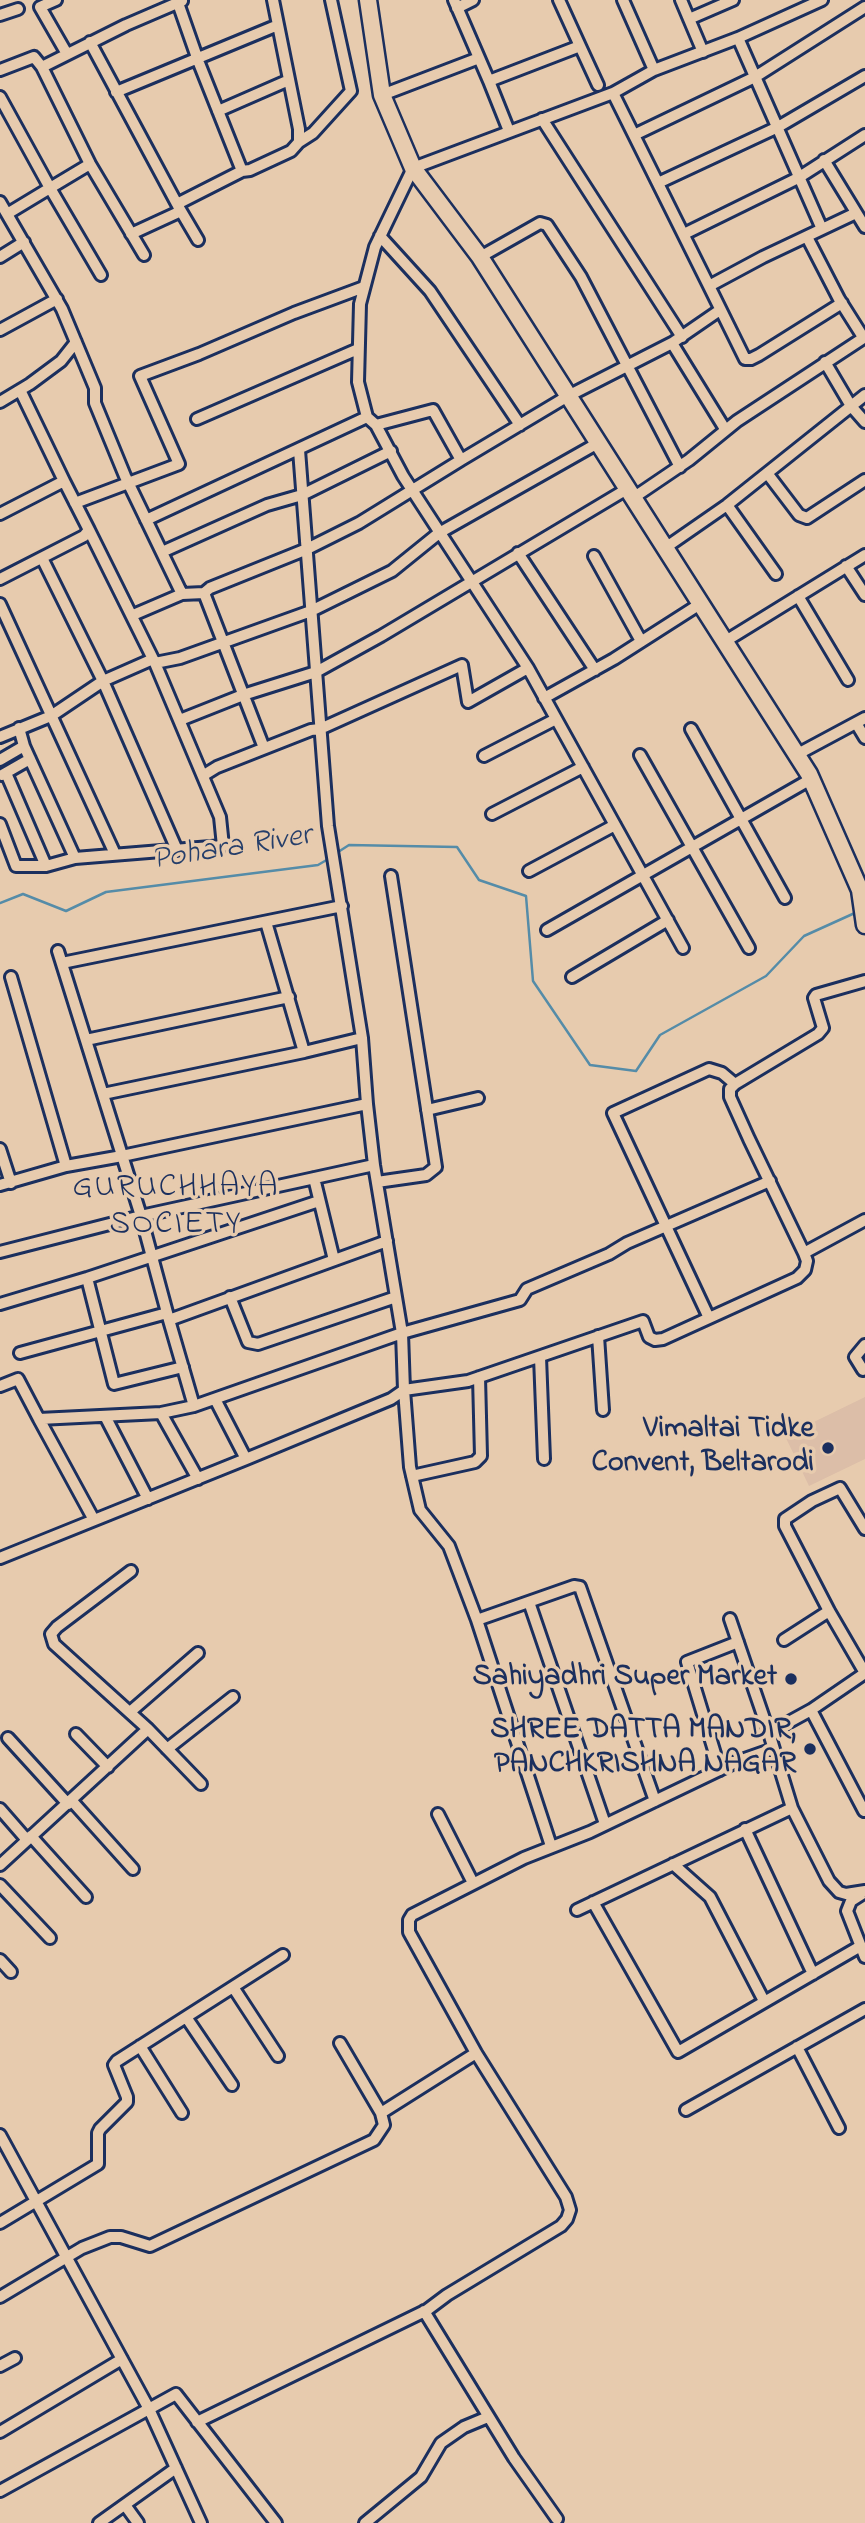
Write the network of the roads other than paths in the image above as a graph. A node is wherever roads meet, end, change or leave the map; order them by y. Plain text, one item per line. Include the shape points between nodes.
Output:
1 (56, 0) edge
2 (274, 0) edge
3 (331, 0) edge
4 (368, 0) edge
5 (473, 0) edge
6 (559, 0) edge
7 (623, 0) edge
8 (681, 0) edge
9 (733, 0) edge
10 (822, 0) edge
11 (181, 1) edge
12 (38, 4) edge
13 (455, 4) edge
14 (865, 7) edge
15 (18, 9) dead end
16 (0, 15) edge
17 (689, 19) junction
18 (278, 25) junction
19 (738, 38) junction
20 (90, 43) junction
21 (580, 46) junction
22 (703, 52) junction
23 (66, 54) junction
24 (197, 58) junction
25 (479, 58) junction
26 (42, 67) junction
27 (0, 70) edge
28 (654, 70) junction
29 (865, 76) edge
30 (755, 77) junction
31 (289, 80) junction
32 (489, 81) junction
33 (598, 85) dead end
34 (116, 92) junction
35 (613, 93) junction
36 (382, 96) junction
37 (0, 97) edge
38 (218, 111) junction
39 (542, 119) junction
40 (778, 127) junction
41 (509, 131) junction
42 (634, 135) junction
43 (865, 135) edge
44 (299, 142) junction
45 (824, 160) junction
46 (90, 164) junction
47 (413, 168) junction
48 (242, 171) junction
49 (798, 178) junction
50 (658, 183) junction
51 (50, 188) junction
52 (0, 202) edge
53 (179, 207) junction
54 (856, 213) junction
55 (7, 214) junction
56 (865, 228) edge
57 (822, 229) junction
58 (131, 234) junction
59 (684, 234) junction
60 (380, 236) junction
61 (807, 237) junction
62 (198, 240) dead end
63 (24, 242) junction
64 (144, 255) dead end
65 (0, 257) edge
66 (480, 257) junction
67 (101, 275) dead end
68 (709, 286) junction
69 (364, 287) junction
70 (57, 299) junction
71 (842, 303) junction
72 (720, 310) junction
73 (0, 330) edge
74 (864, 337) edge
75 (677, 340) junction
76 (76, 342) junction
77 (358, 349) junction
78 (825, 362) junction
79 (627, 366) junction
80 (20, 390) junction
81 (865, 395) edge
82 (568, 396) junction
83 (0, 402) edge
84 (851, 406) junction
85 (367, 417) junction
86 (197, 419) dead end
87 (865, 422) edge
88 (376, 425) junction
89 (520, 425) junction
90 (725, 429) junction
91 (598, 443) junction
92 (299, 450) junction
93 (391, 452) junction
94 (461, 460) junction
95 (680, 467) junction
96 (767, 473) junction
97 (865, 480) edge
98 (64, 481) junction
99 (128, 482) junction
100 (413, 488) junction
101 (630, 494) junction
102 (303, 495) junction
103 (75, 503) junction
104 (727, 505) junction
105 (0, 513) edge
106 (146, 520) junction
107 (89, 530) junction
108 (439, 533) junction
109 (665, 548) junction
110 (307, 549) junction
111 (162, 552) junction
112 (518, 552) junction
113 (865, 555) edge
114 (594, 556) dead end
115 (42, 558) junction
116 (846, 566) junction
117 (776, 574) dead end
118 (0, 579) edge
119 (470, 581) junction
120 (204, 593) junction
121 (182, 594) junction
122 (865, 595) edge
123 (798, 596) junction
124 (0, 604) edge
125 (700, 604) junction
126 (311, 611) junction
127 (133, 615) junction
128 (641, 642) junction
129 (724, 642) junction
130 (223, 643) junction
131 (154, 661) junction
132 (528, 668) junction
133 (595, 670) junction
134 (316, 672) junction
135 (848, 680) dead end
136 (103, 681) junction
137 (243, 695) junction
138 (544, 698) junction
139 (51, 716) junction
140 (556, 719) junction
141 (180, 720) junction
142 (860, 720) edge
143 (19, 728) junction
144 (320, 729) junction
145 (691, 729) dead end
146 (0, 737) edge
147 (865, 738) edge
148 (24, 746) junction
149 (264, 748) junction
150 (640, 755) dead end
151 (796, 755) junction
152 (484, 757) dead end
153 (30, 759) junction
154 (0, 760) edge
155 (583, 767) junction
156 (3, 775) edge
157 (204, 775) junction
158 (811, 779) junction
159 (492, 814) dead end
160 (741, 819) junction
161 (615, 825) junction
162 (1, 828) edge
163 (692, 847) junction
164 (177, 850) junction
165 (115, 854) junction
166 (12, 855) junction
167 (75, 858) junction
168 (0, 861) edge
169 (46, 866) junction
170 (529, 871) dead end
171 (643, 875) junction
172 (391, 876) dead end
173 (785, 898) dead end
174 (342, 906) junction
175 (668, 920) junction
176 (266, 922) junction
177 (864, 922) edge
178 (547, 930) dead end
179 (683, 948) dead end
180 (749, 948) dead end
181 (58, 951) dead end
182 (62, 963) junction
183 (11, 977) dead end
184 (572, 977) dead end
185 (865, 981) edge
186 (289, 997) junction
187 (362, 1038) junction
188 (86, 1040) junction
189 (304, 1052) junction
190 (735, 1084) junction
191 (103, 1094) junction
192 (478, 1098) dead end
193 (367, 1104) junction
194 (427, 1110) junction
195 (0, 1149) edge
196 (122, 1156) junction
197 (374, 1164) junction
198 (66, 1166) junction
199 (314, 1178) junction
200 (770, 1181) junction
201 (377, 1182) junction
202 (5, 1184) edge
203 (319, 1202) junction
204 (141, 1216) junction
205 (865, 1220) edge
206 (667, 1226) junction
207 (387, 1241) junction
208 (0, 1252) edge
209 (804, 1253) junction
210 (152, 1257) junction
211 (334, 1260) junction
212 (87, 1278) junction
213 (230, 1297) junction
214 (396, 1297) junction
215 (0, 1304) edge
216 (168, 1316) junction
217 (709, 1318) junction
218 (100, 1333) junction
219 (402, 1334) junction
220 (598, 1336) junction
221 (865, 1345) edge
222 (20, 1353) dead end
223 (540, 1357) junction
224 (183, 1367) junction
225 (863, 1370) dead end
226 (480, 1377) junction
227 (0, 1386) edge
228 (404, 1390) junction
229 (215, 1399) junction
230 (194, 1406) junction
231 (603, 1410) dead end
232 (161, 1413) junction
233 (105, 1416) junction
234 (38, 1419) junction
235 (246, 1459) junction
236 (544, 1460) dead end
237 (412, 1476) junction
238 (198, 1479) junction
239 (148, 1499) junction
240 (94, 1520) junction
241 (865, 1529) edge
242 (0, 1558) edge
243 (131, 1571) dead end
244 (529, 1602) junction
245 (829, 1611) junction
246 (730, 1619) dead end
247 (477, 1620) junction
248 (784, 1640) dead end
249 (738, 1642) junction
250 (198, 1653) dead end
251 (865, 1673) edge
252 (233, 1697) dead end
253 (811, 1710) junction
254 (130, 1712) junction
255 (149, 1729) junction
256 (769, 1733) junction
257 (76, 1734) dead end
258 (8, 1738) dead end
259 (167, 1749) junction
260 (773, 1749) junction
261 (108, 1767) junction
262 (720, 1770) junction
263 (201, 1784) dead end
264 (655, 1801) junction
265 (70, 1802) junction
266 (792, 1808) junction
267 (0, 1809) edge
268 (864, 1811) edge
269 (438, 1814) dead end
270 (605, 1824) junction
271 (745, 1829) junction
272 (29, 1838) junction
273 (551, 1846) junction
274 (673, 1864) junction
275 (0, 1865) edge
276 (133, 1869) dead end
277 (473, 1883) junction
278 (0, 1885) edge
279 (865, 1891) edge
280 (86, 1897) dead end
281 (593, 1902) junction
282 (577, 1910) dead end
283 (50, 1938) dead end
284 (862, 1952) edge
285 (283, 1955) dead end
286 (0, 1960) edge
287 (11, 1972) dead end
288 (813, 1974) junction
289 (233, 1987) junction
290 (764, 2001) junction
291 (865, 2009) edge
292 (186, 2017) junction
293 (340, 2043) dead end
294 (140, 2046) junction
295 (797, 2047) junction
296 (476, 2053) junction
297 (278, 2056) dead end
298 (232, 2085) dead end
299 (686, 2110) dead end
300 (182, 2113) dead end
301 (381, 2113) junction
302 (839, 2128) dead end
303 (0, 2135) edge
304 (36, 2202) junction
305 (0, 2223) edge
306 (66, 2257) junction
307 (0, 2297) edge
308 (424, 2312) junction
309 (15, 2358) dead end
310 (122, 2359) junction
311 (0, 2367) edge
312 (149, 2409) junction
313 (488, 2417) junction
314 (197, 2422) junction
315 (0, 2432) edge
316 (176, 2468) junction
317 (0, 2491) edge
318 (125, 2505) junction
319 (557, 2519) dead end
320 (99, 2523) edge
321 (138, 2523) edge
322 (201, 2523) edge
323 (275, 2523) edge
324 (365, 2523) edge

1 - 12 street
2 - 18 street
3 - 44 street via 351,91
4 - 36 street
5 - 13 street
6 - 21 street
7 - 28 street
8 - 17 street
9 - 17 street
10 - 19 street
11 - 20 street
11 - 24 street
12 - 23 street
13 - 25 street
14 - 30 street
15 - 16 street
17 - 22 street
18 - 24 street
18 - 31 street
19 - 22 street
19 - 30 street
20 - 23 street
20 - 34 street
21 - 32 street
21 - 33 street
22 - 28 street
23 - 26 street
24 - 34 street
24 - 38 street
25 - 32 street
25 - 36 street
26 - 27 street via 34,57
26 - 46 street
28 - 35 street
29 - 40 street
30 - 40 street
30 - 42 street
31 - 38 street
31 - 44 street
32 - 41 street
34 - 53 street
35 - 39 street
35 - 42 street
36 - 47 street
37 - 51 street
38 - 48 street
39 - 41 street
39 - 75 street
40 - 49 street
40 - 50 street
41 - 47 street
42 - 50 street
43 - 45 street
44 - 48 street via 269,163
45 - 49 street
45 - 54 street
46 - 51 street
46 - 58 street
47 - 60 street
47 - 66 street
48 - 53 street
49 - 57 street
49 - 59 street
50 - 59 street
51 - 55 street
51 - 67 street
52 - 55 street
53 - 58 street
53 - 62 street
54 - 56 street
54 - 57 street
55 - 63 street
57 - 61 street
58 - 64 street
59 - 68 street
60 - 69 street
60 - 89 street via 430,291
61 - 68 street
61 - 71 street
63 - 65 street
63 - 70 street
66 - 79 street via 540,223 547,225 581,277
66 - 82 street
68 - 72 street
69 - 77 street
69 - 99 street via 140,376 179,464
70 - 73 street
70 - 76 street
71 - 72 street via 751,359 742,356
71 - 74 street
72 - 75 street
74 - 78 street
75 - 79 street
75 - 90 street
76 - 80 street via 61,361
76 - 99 street
77 - 85 street via 358,382
77 - 86 street
78 - 84 street
78 - 90 street
79 - 82 street
79 - 95 street
80 - 83 street
80 - 98 street
81 - 84 street
82 - 89 street
82 - 91 street
84 - 87 street
84 - 96 street
85 - 88 street
85 - 92 street
88 - 93 street
88 - 94 street via 433,410
89 - 94 street
90 - 95 street
91 - 101 street
91 - 108 street
92 - 102 street
92 - 106 street
93 - 100 street
93 - 102 street
94 - 100 street
95 - 101 street
96 - 97 street via 799,515 807,517
96 - 104 street
98 - 103 street
98 - 105 street
99 - 103 street
99 - 106 street
100 - 108 street
100 - 110 street
101 - 109 street
101 - 112 street
102 - 110 street
102 - 111 street via 267,505
103 - 107 street
104 - 109 street
104 - 117 street
106 - 111 street
107 - 115 street
107 - 127 street
108 - 119 street
108 - 126 street via 392,571
109 - 125 street
110 - 120 street
110 - 126 street
111 - 121 street
112 - 119 street
112 - 133 street
113 - 116 street
114 - 128 street
115 - 118 street
115 - 136 street
116 - 122 street
116 - 123 street
119 - 132 street
119 - 134 street
120 - 121 street
120 - 130 street
121 - 127 street
123 - 129 street
123 - 135 street
124 - 139 street
125 - 128 street
125 - 129 street
126 - 130 street
126 - 134 street
127 - 131 street
128 - 133 street
129 - 151 street
130 - 131 street via 180,658
130 - 137 street
131 - 136 street
131 - 141 street
132 - 138 street
132 - 144 street via 468,702 462,665
133 - 138 street
134 - 137 street
134 - 144 street
136 - 139 street
136 - 164 street
137 - 141 street
137 - 149 street
138 - 140 street
139 - 143 street
139 - 165 street
140 - 152 street
140 - 155 street
141 - 157 street
142 - 147 street
142 - 151 street
143 - 146 street
143 - 148 street
144 - 149 street
144 - 174 street via 328,826
145 - 160 street
148 - 153 street
148 - 154 street
149 - 157 street
150 - 163 street
151 - 158 street
153 - 156 street
153 - 167 street
155 - 159 street
155 - 161 street
156 - 169 street
157 - 164 street via 220,817 223,846
158 - 160 street
158 - 177 street via 860,890
160 - 163 street
160 - 173 street
161 - 170 street
161 - 171 street
162 - 166 street
163 - 171 street
163 - 180 street
164 - 165 street
165 - 167 street
166 - 168 street
166 - 169 street via 16,866
167 - 169 street
171 - 175 street
171 - 178 street
172 - 194 street
174 - 176 street
174 - 187 street
175 - 179 street
175 - 184 street
176 - 182 street
176 - 186 street
181 - 182 street
182 - 188 street
183 - 198 street
185 - 190 street via 816,995 823,1028 818,1034
186 - 188 street
186 - 189 street
187 - 189 street
187 - 193 street
188 - 191 street
189 - 191 street
190 - 200 street via 730,1097
190 - 206 street via 709,1069 613,1114
191 - 196 street
192 - 194 street
193 - 196 street
193 - 197 street
194 - 201 street via 436,1167 426,1175
195 - 202 street
196 - 198 street
196 - 204 street
197 - 199 street
197 - 201 street
198 - 202 street
199 - 203 street
199 - 204 street
200 - 206 street
200 - 209 street
201 - 207 street
203 - 210 street
203 - 211 street
204 - 208 street
204 - 210 street
205 - 209 street
206 - 217 street
206 - 219 street via 527,1289 520,1300
207 - 211 street
207 - 214 street
209 - 217 street via 807,1261 797,1278
210 - 212 street
210 - 216 street
211 - 213 street
212 - 215 street
212 - 218 street
213 - 214 street via 248,1342 258,1344
213 - 216 street
214 - 219 street
216 - 218 street
216 - 224 street
217 - 220 street via 655,1340 643,1321
218 - 222 street
218 - 224 street via 114,1384
219 - 228 street
219 - 229 street
220 - 223 street
220 - 231 street
221 - 225 street via 855,1357
223 - 226 street
223 - 236 street
224 - 230 street
226 - 228 street
226 - 237 street via 481,1456 475,1462
227 - 234 street via 18,1379
228 - 235 street
228 - 237 street
229 - 230 street
229 - 235 street
230 - 232 street
232 - 233 street
232 - 238 street
233 - 234 street
233 - 239 street
234 - 240 street
235 - 238 street
237 - 247 street via 420,1510 449,1546
238 - 239 street
239 - 240 street
240 - 242 street
241 - 245 street via 840,1488 785,1519
243 - 254 street via 51,1634 54,1644
244 - 247 street
244 - 264 street via 574,1586 583,1590
244 - 270 street
245 - 248 street
245 - 251 street
246 - 249 street
247 - 273 street
249 - 256 street
249 - 262 street via 687,1661
250 - 254 street
251 - 253 street
252 - 259 street
253 - 256 street
253 - 268 street
254 - 255 street
255 - 259 street
255 - 261 street
256 - 260 street
257 - 261 street
258 - 265 street
259 - 263 street
260 - 262 street
260 - 266 street
261 - 265 street
262 - 264 street
264 - 270 street
265 - 272 street
265 - 276 street
266 - 271 street
266 - 279 street via 833,1886 846,1894
267 - 272 street
269 - 277 street
270 - 273 street
271 - 274 street
271 - 288 street
272 - 275 street
272 - 280 street
273 - 277 street
274 - 281 street
274 - 290 street via 710,1897
277 - 296 street via 418,1910 408,1927
278 - 283 street
279 - 284 street via 851,1900 847,1911
281 - 282 street
281 - 290 street via 678,2052
284 - 288 street
285 - 289 street
286 - 287 street
288 - 290 street
289 - 292 street
289 - 297 street
291 - 295 street
292 - 294 street
292 - 298 street
293 - 301 street
294 - 300 street
294 - 304 street via 114,2065 127,2102 97,2133 98,2164
295 - 299 street
295 - 302 street
296 - 301 street
296 - 308 street via 570,2210 562,2226
301 - 306 street via 384,2125 374,2140 150,2246 110,2237
303 - 304 street
304 - 305 street
304 - 306 street
306 - 307 street
306 - 310 street
308 - 313 street
308 - 314 street
309 - 311 street
310 - 312 street
310 - 315 street
312 - 314 street via 176,2394
312 - 316 street
312 - 317 street
313 - 319 street
313 - 324 street via 441,2443 421,2477
314 - 323 street
316 - 318 street
316 - 322 street
318 - 320 street
318 - 321 street

